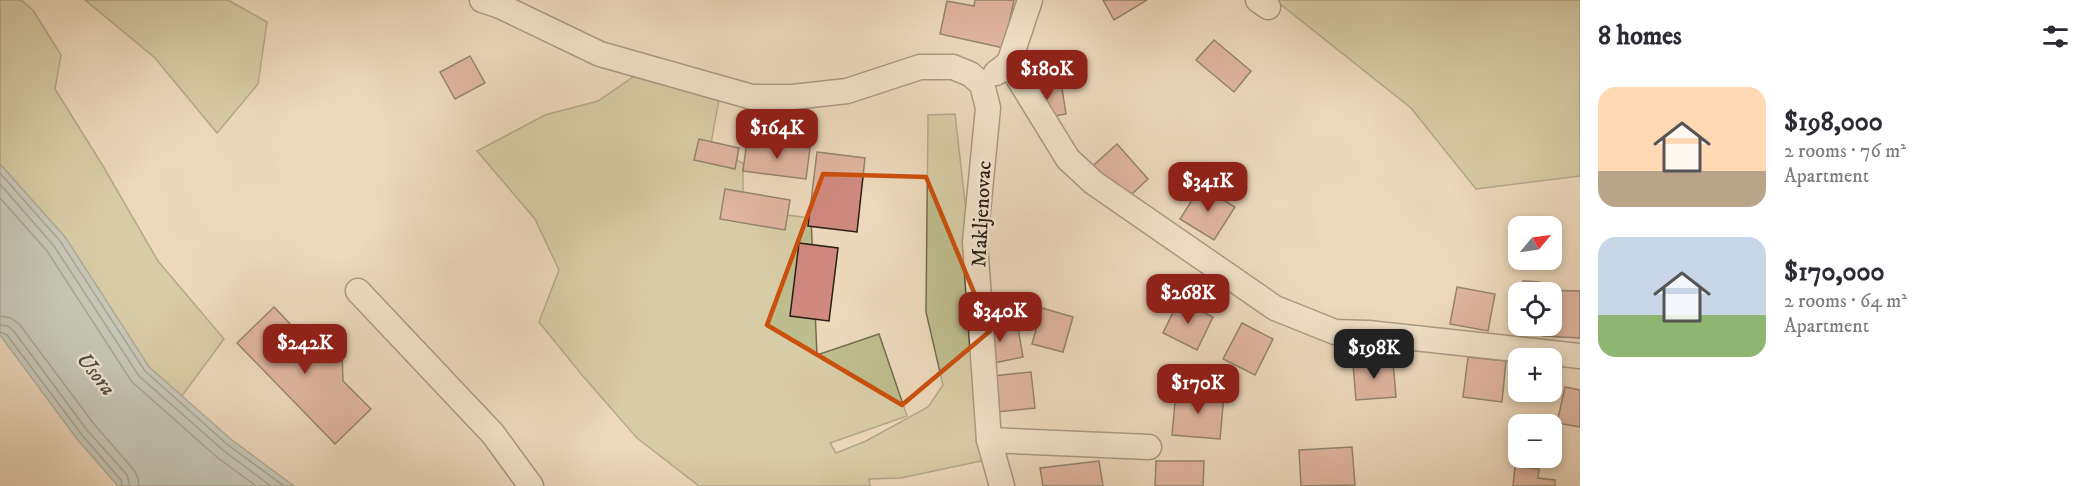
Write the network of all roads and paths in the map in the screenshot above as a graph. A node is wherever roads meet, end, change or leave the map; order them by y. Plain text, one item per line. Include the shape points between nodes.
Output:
1 (482, 0) edge
2 (1030, 0) edge
3 (1009, 63) junction
4 (982, 84) junction
5 (358, 291) dead end
6 (1580, 357) edge
7 (988, 440) junction
8 (1149, 447) dead end
9 (531, 486) edge
10 (1002, 486) edge

1 - 4 street via 600,54 752,97 847,91 920,67 953,67
2 - 3 street
3 - 4 street
3 - 6 street via 1068,159 1085,175 1275,308 1335,332
4 - 7 street, Makljenovac via 988,108 975,242
5 - 9 street via 493,434
7 - 8 street
7 - 10 street, Makljenovac

